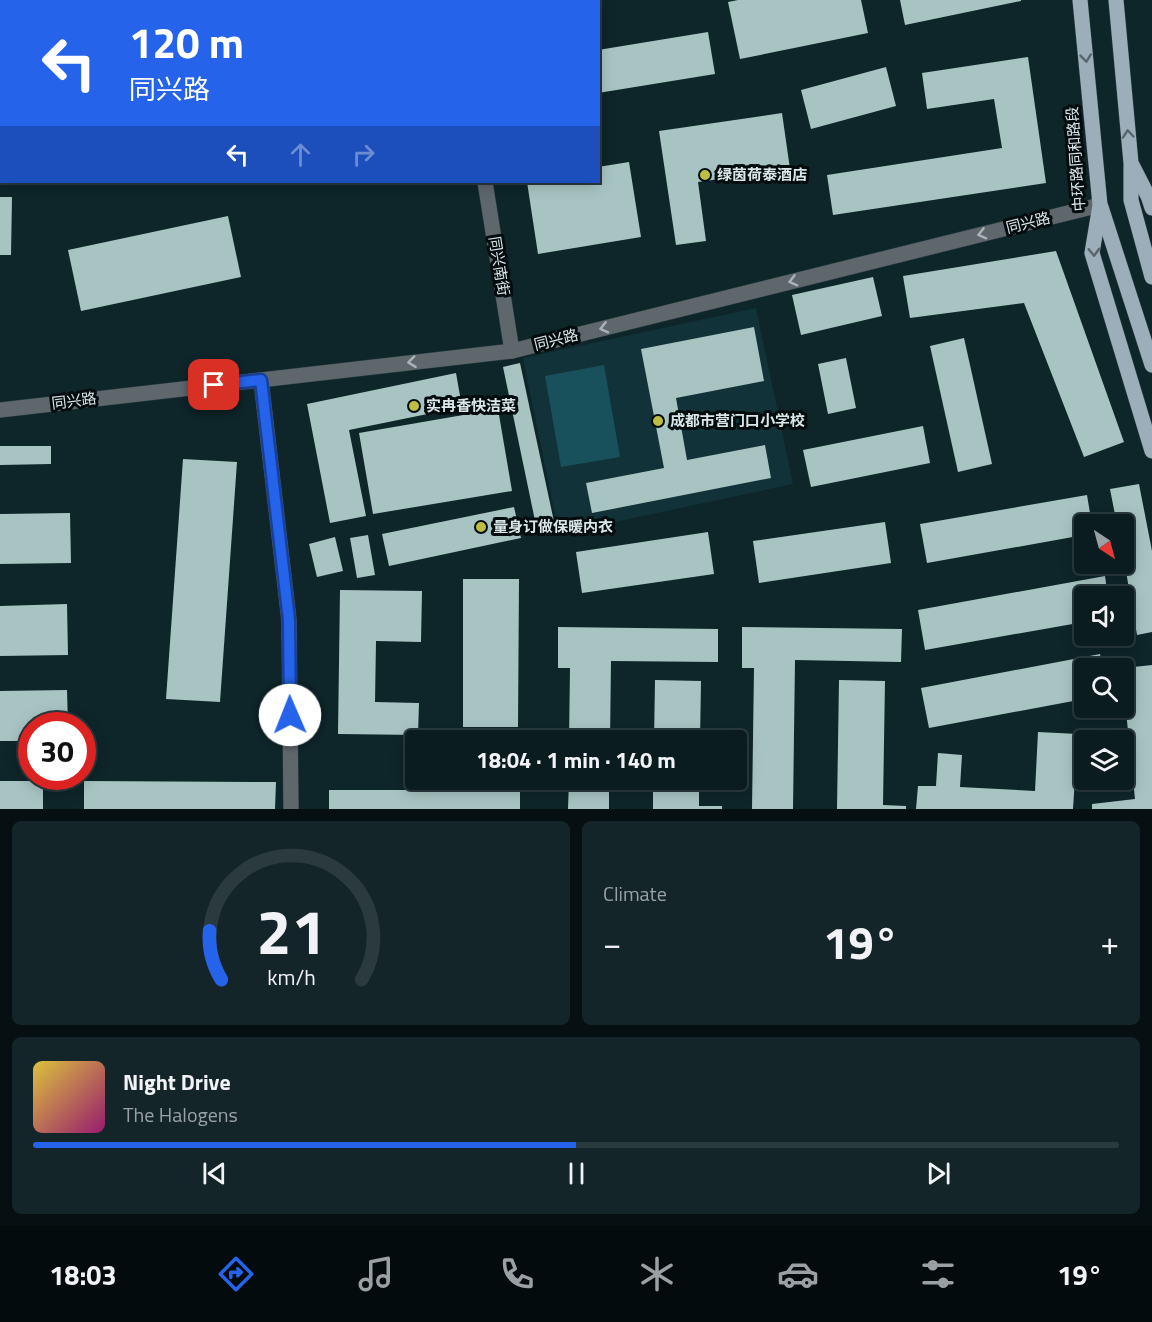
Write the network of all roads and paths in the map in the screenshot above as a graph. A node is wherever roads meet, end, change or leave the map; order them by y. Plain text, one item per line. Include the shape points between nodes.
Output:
1 (1080, 0) edge
2 (1116, 0) edge
3 (1131, 164) junction
4 (485, 183) edge
5 (1151, 200) edge
6 (1100, 204) junction
7 (1152, 277) edge
8 (512, 351) junction
9 (1152, 365) edge
10 (261, 380) junction
11 (0, 410) edge
12 (1152, 451) edge
13 (291, 809) edge

1 -> 6 main road, 中环路同和路段
3 -> 2 main road
3 - 5 main road
3 - 7 main road via 1131,200
4 - 8 street, 同兴南街
6 -> 8 street, 同兴路
6 - 9 main road
6 -> 12 main road, 中环路同和路段 via 1092,253
8 -> 10 street, 同兴路
10 - 11 street, 同兴路
10 - 13 street via 289,620

